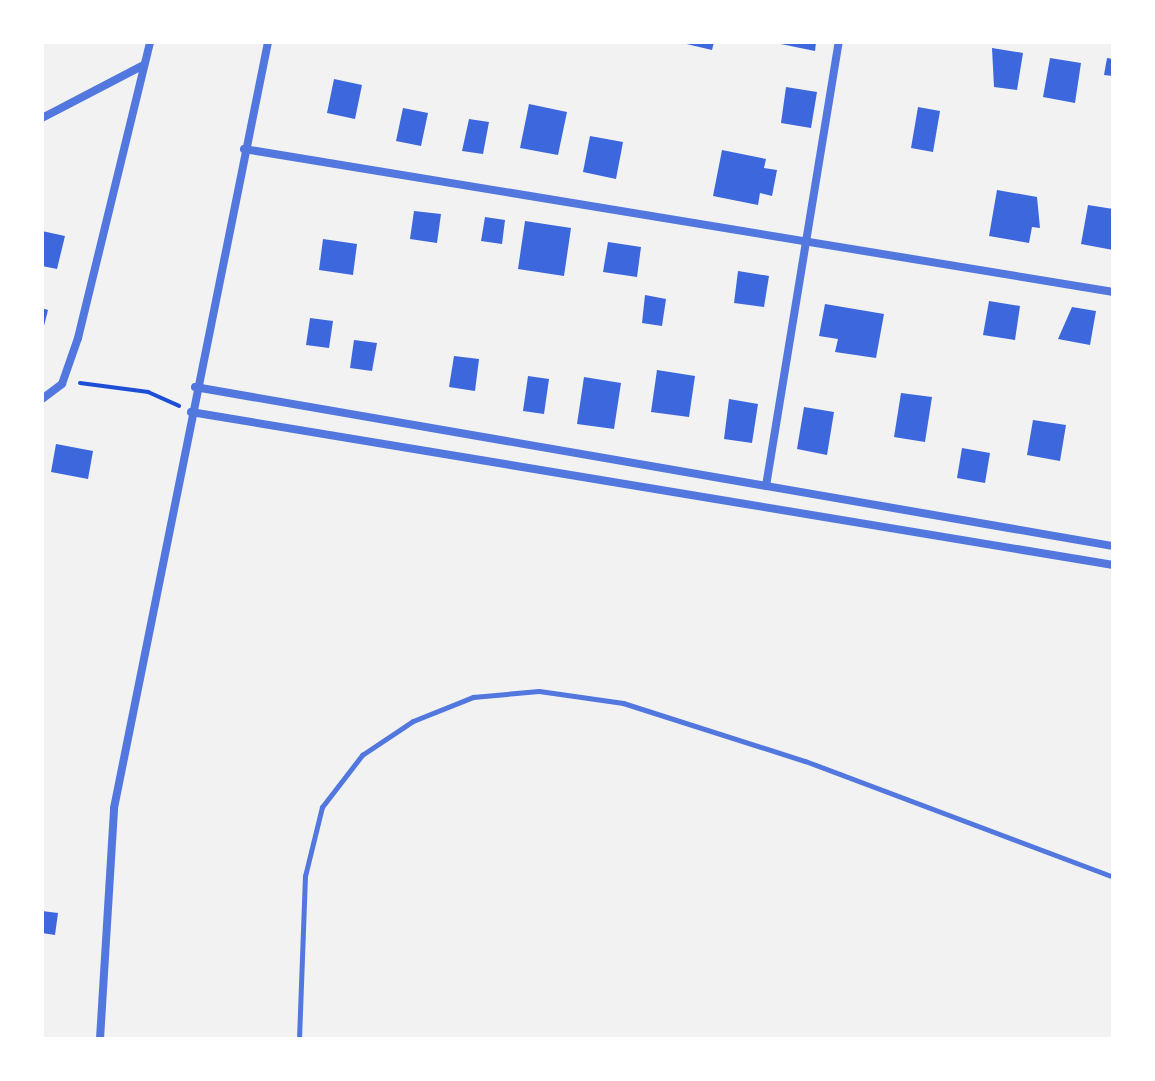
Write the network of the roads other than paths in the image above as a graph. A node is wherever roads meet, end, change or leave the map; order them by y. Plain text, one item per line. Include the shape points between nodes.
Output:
1 (150, 42) edge
2 (268, 42) edge
3 (839, 42) edge
4 (144, 65) junction
5 (42, 118) edge
6 (244, 149) junction
7 (804, 243) junction
8 (1113, 292) edge
9 (195, 387) junction
10 (42, 399) edge
11 (191, 412) junction
12 (766, 486) junction
13 (1113, 546) edge
14 (1113, 565) edge
15 (1113, 877) edge
16 (100, 1039) edge
17 (299, 1039) edge

1 - 4 street
2 - 6 street
3 - 7 street
4 - 5 street
4 - 10 street via 78,338 55,391
6 - 7 street
6 - 9 street
7 - 8 street
7 - 12 street
9 - 11 street
9 - 12 street
11 - 14 street
11 - 16 street via 114,808
12 - 13 street
15 - 17 lane via 805,761 623,703 539,691 473,697 413,721 362,755 322,807 305,876

